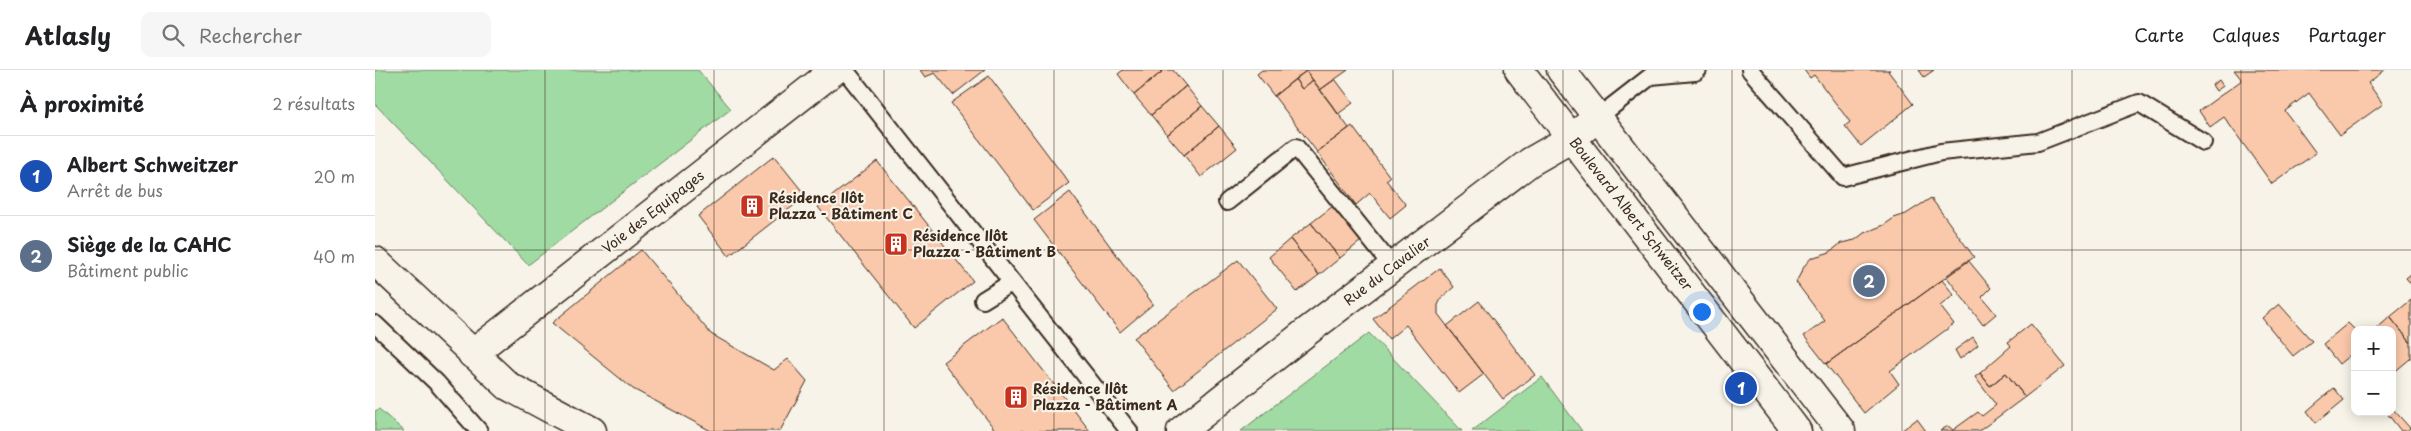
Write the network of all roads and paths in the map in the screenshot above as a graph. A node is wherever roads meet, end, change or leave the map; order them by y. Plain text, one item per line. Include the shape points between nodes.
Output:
1 (835, 70) edge
2 (845, 70) edge
3 (1519, 70) edge
4 (1561, 70) edge
5 (1698, 70) edge
6 (1750, 70) edge
7 (1649, 73) edge
8 (1597, 118) junction
9 (1572, 138) junction
10 (2203, 142) dead end
11 (1227, 202) dead end
12 (375, 261) edge
13 (1393, 266) junction
14 (1012, 282) junction
15 (983, 300) dead end
16 (375, 324) edge
17 (472, 354) junction
18 (1824, 409) junction
19 (479, 431) edge
20 (592, 431) edge
21 (1129, 431) edge
22 (1181, 431) edge
23 (1797, 431) edge
24 (1841, 431) edge
25 (1855, 431) edge

1 - 17 street, Voie des Equipages
2 - 14 lane
3 - 9 street, Boulevard Albert Schweitzer
4 - 8 street
5 - 7 lane
6 - 10 lane via 1843,177 1941,152 2038,142 2139,103
7 - 8 lane
8 - 9 street, Rue du Cavalier
8 - 18 street
9 - 13 street, Rue du Cavalier via 1530,162
9 - 23 street, Boulevard Albert Schweitzer
11 - 13 lane via 1296,147
12 - 17 street
13 - 22 street, Rue du Cavalier
14 - 15 lane
14 - 21 lane
16 - 19 lane via 437,383
17 - 20 street via 508,386
18 - 24 street
18 - 25 street via 1841,414

